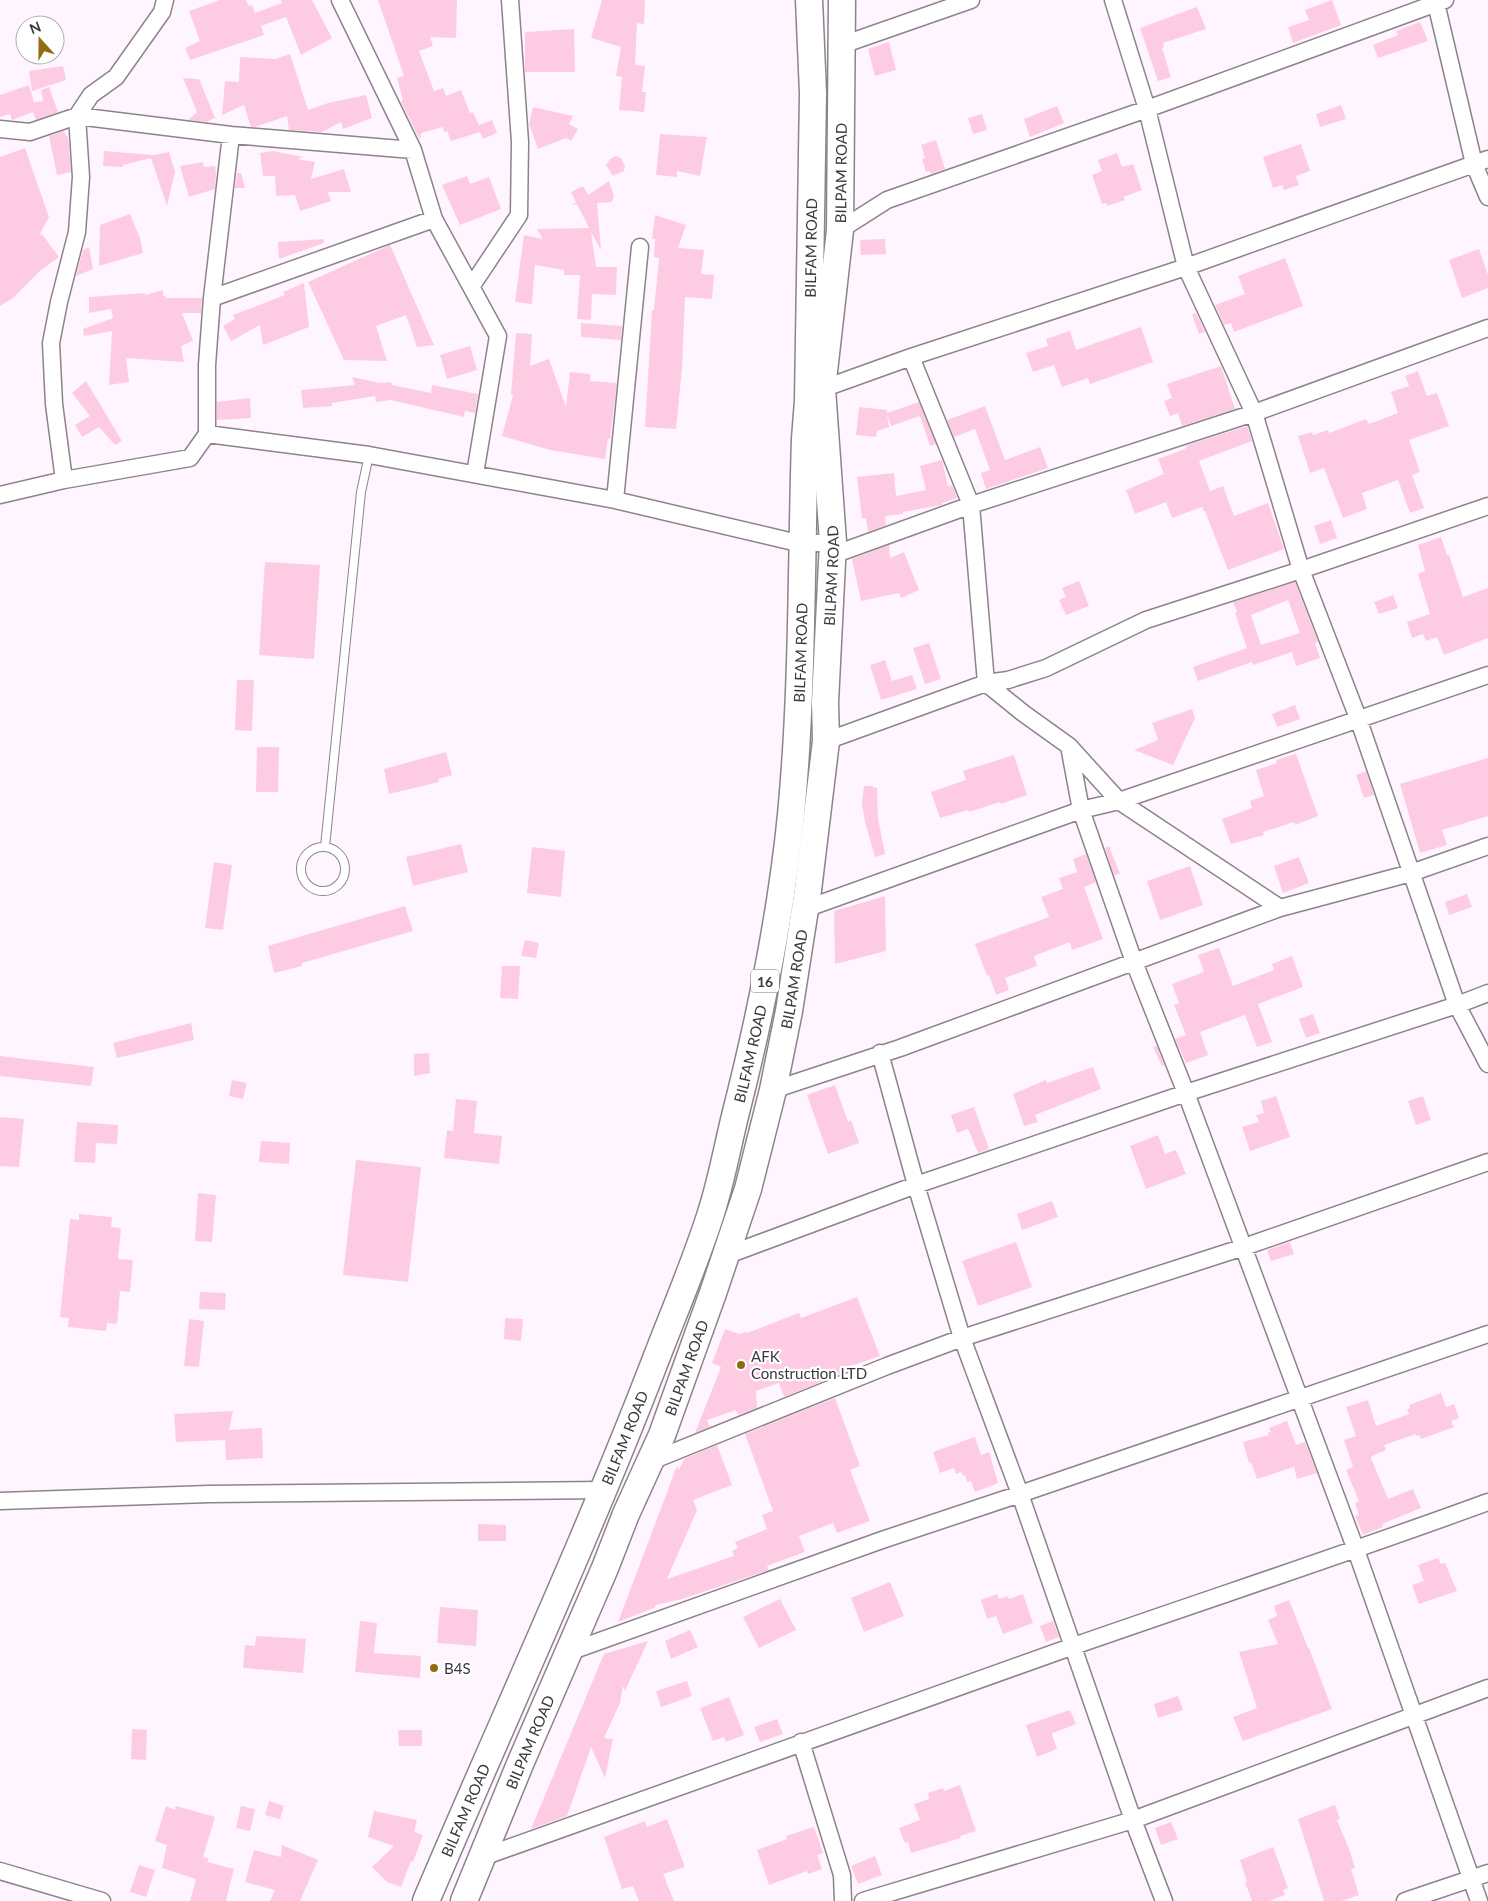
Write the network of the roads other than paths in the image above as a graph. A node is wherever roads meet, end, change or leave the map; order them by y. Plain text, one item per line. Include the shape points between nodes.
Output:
1 (165, 0) edge
2 (340, 0) edge
3 (510, 0) edge
4 (809, 0) edge
5 (842, 0) edge
6 (971, 0) edge
7 (1113, 0) edge
8 (1441, 1) edge
9 (842, 45) junction
10 (1148, 109) junction
11 (78, 116) junction
12 (0, 129) edge
13 (231, 135) junction
14 (413, 150) junction
15 (1481, 162) edge
16 (1488, 197) edge
17 (434, 219) junction
18 (840, 230) junction
19 (640, 247) dead end
20 (1186, 267) junction
21 (471, 287) junction
22 (212, 298) junction
23 (1488, 328) edge
24 (911, 356) junction
25 (815, 395) junction
26 (1254, 413) junction
27 (207, 434) junction
28 (369, 455) junction
29 (475, 474) junction
30 (64, 480) junction
31 (0, 495) edge
32 (615, 500) junction
33 (971, 505) junction
34 (1488, 506) edge
35 (802, 544) junction
36 (833, 548) junction
37 (1301, 570) junction
38 (1488, 675) edge
39 (986, 684) junction
40 (1358, 718) junction
41 (826, 741) junction
42 (1069, 746) junction
43 (1119, 801) junction
44 (1081, 810) junction
45 (1488, 846) edge
46 (325, 847) junction
47 (1410, 873) junction
48 (1280, 908) junction
49 (805, 909) junction
50 (1134, 962) junction
51 (1488, 993) edge
52 (1457, 1005) junction
53 (880, 1053) junction
54 (1488, 1064) edge
55 (773, 1090) junction
56 (1186, 1093) junction
57 (1488, 1162) edge
58 (916, 1185) junction
59 (1244, 1247) junction
60 (726, 1256) junction
61 (1488, 1334) edge
62 (962, 1338) junction
63 (1300, 1398) junction
64 (649, 1462) junction
65 (603, 1490) junction
66 (1020, 1494) junction
67 (0, 1501) edge
68 (1488, 1502) edge
69 (1356, 1550) junction
70 (1072, 1646) junction
71 (569, 1652) junction
72 (1488, 1688) edge
73 (1414, 1715) junction
74 (801, 1742) junction
75 (1133, 1820) junction
76 (483, 1857) junction
77 (0, 1871) edge
78 (1488, 1873) edge
79 (1470, 1878) junction
80 (102, 1901) edge
81 (426, 1901) edge
82 (464, 1901) edge
83 (842, 1901) edge
84 (863, 1901) edge
85 (1164, 1901) edge
86 (1404, 1901) edge
87 (1479, 1901) edge

1 - 11 street via 162,12 116,77 91,95
2 - 14 street
3 - 21 street via 520,142 519,215
4 - 25 main road, BILFAM ROAD / 16 via 813,93
5 - 9 main road, BILPAM ROAD / 16
6 - 9 street
7 - 10 street
8 - 10 street
8 - 15 street
9 - 18 main road, BILPAM ROAD / 16
10 - 18 street via 887,200
10 - 20 street
11 - 12 street via 30,132
11 - 13 street
11 - 30 street via 81,177 77,232 52,343 54,404
13 - 14 street
13 - 22 street
14 - 17 street
15 - 16 street
15 - 20 street
17 - 21 street
17 - 22 street
18 - 25 main road, BILPAM ROAD / 16
19 - 32 street
20 - 24 street
20 - 26 street
21 - 29 street via 498,336
22 - 27 street
23 - 26 street
24 - 25 street
24 - 33 street
25 - 35 main road, BILFAM ROAD / 16 via 805,439
25 - 36 main road, BILPAM ROAD / 16
26 - 33 street
26 - 37 street
27 - 28 street
27 - 30 street via 190,458
28 - 29 street
28 - 46 lane via 361,492
29 - 32 street
30 - 31 street
32 - 35 street
33 - 36 street
33 - 39 street
34 - 37 street
35 - 36 street
35 - 65 main road, BILFAM ROAD / 16 via 791,814 781,890 749,1062 709,1219
36 - 41 main road, BILPAM ROAD / 16
37 - 39 street via 1146,620 1046,668
37 - 40 street
38 - 40 street
39 - 41 street
39 - 42 street
40 - 43 street
40 - 47 street
41 - 49 main road, BILPAM ROAD / 16
42 - 43 street
42 - 44 street
43 - 44 street
43 - 48 street
44 - 49 street
44 - 50 street
45 - 47 street
46 - 46 lane via 310,851 302,864 303,878 308,885 322,891 336,886 345,874 345,866 338,853
47 - 48 street
47 - 52 street
48 - 50 street
49 - 55 main road, BILPAM ROAD / 16
50 - 53 street
50 - 56 street
51 - 52 street
52 - 54 street
52 - 56 street
53 - 55 street
53 - 58 street
55 - 60 main road, BILPAM ROAD / 16 via 748,1189
56 - 58 street
56 - 59 street
57 - 59 street
58 - 60 street
58 - 62 street
59 - 62 street
59 - 63 street
60 - 64 main road, BILPAM ROAD / 16
61 - 63 street
62 - 64 street
62 - 66 street
63 - 66 street
63 - 69 street
64 - 71 main road, BILPAM ROAD / 16
65 - 67 street via 209,1494
65 - 81 main road, BILFAM ROAD / 16
66 - 70 street
66 - 71 street
68 - 69 street
69 - 70 street
69 - 73 street
70 - 74 street
70 - 75 street
71 - 76 main road, BILPAM ROAD / 16
72 - 73 street
73 - 75 street
73 - 79 street
74 - 76 street
74 - 83 street via 842,1875
75 - 84 street
75 - 85 street
76 - 82 main road, BILPAM ROAD / 16
77 - 80 street
78 - 79 street
79 - 86 street
79 - 87 street

